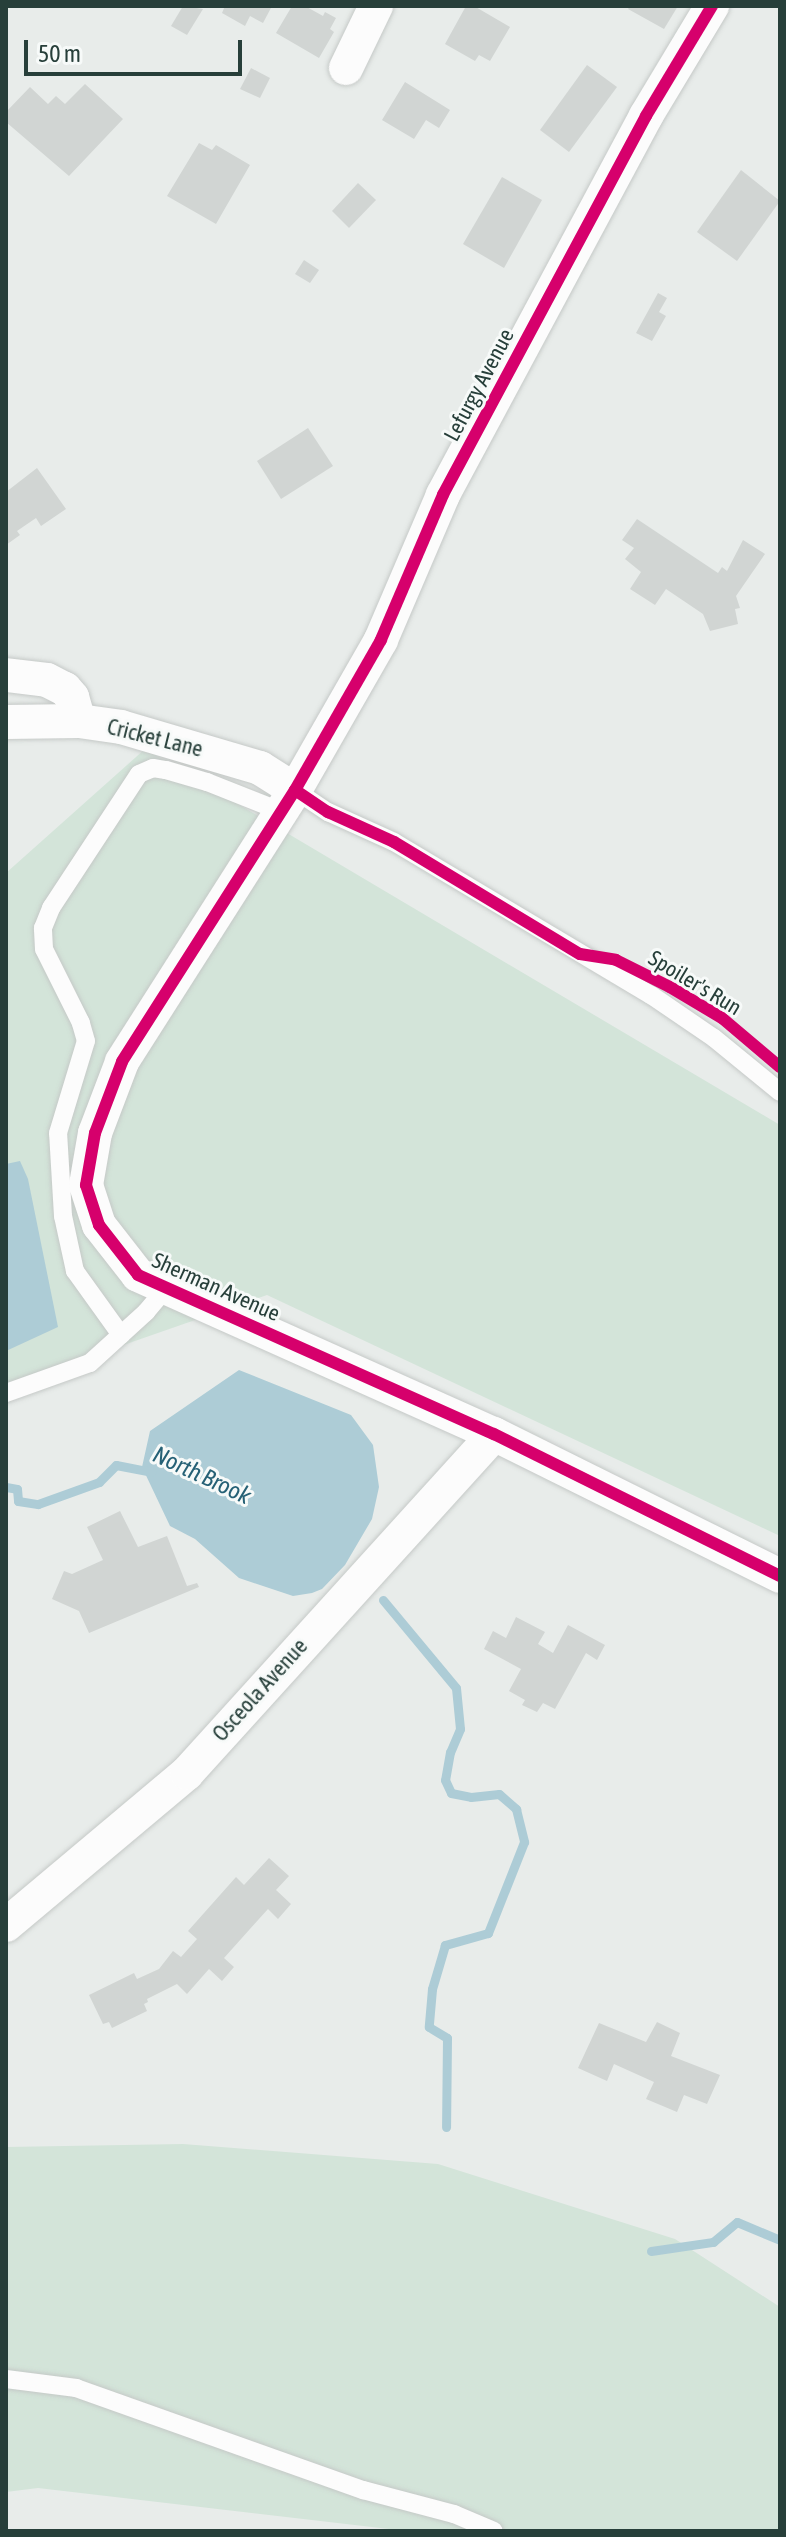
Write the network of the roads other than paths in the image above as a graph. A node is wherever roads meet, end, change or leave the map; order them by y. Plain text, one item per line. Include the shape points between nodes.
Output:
1 (376, 6) edge
2 (712, 6) edge
3 (346, 68) dead end
4 (6, 675) edge
5 (79, 721) junction
6 (6, 722) edge
7 (288, 800) junction
8 (780, 1092) edge
9 (167, 1287) junction
10 (121, 1335) junction
11 (6, 1393) edge
12 (494, 1434) junction
13 (780, 1576) edge
14 (6, 1925) edge
15 (6, 2379) edge
16 (494, 2531) edge

1 - 3 street
2 - 7 street, Lefurgy Avenue via 646,116 443,495 381,640
4 - 5 street via 47,680 65,689
5 - 6 street, Cricket Lane
5 - 7 street, Cricket Lane via 121,727 260,768
7 - 8 lane via 394,842 651,995
7 - 9 street, Sherman Avenue via 122,1062 95,1133 86,1185 99,1225 138,1275
7 - 10 lane via 166,770 139,774 43,928 44,949 86,1041 58,1133 63,1216 75,1271
9 - 10 lane
9 - 12 street, Sherman Avenue
10 - 11 lane via 90,1363
12 - 13 street, Sherman Avenue
12 - 14 street, Osceola Avenue via 187,1773
15 - 16 lane via 76,2388

